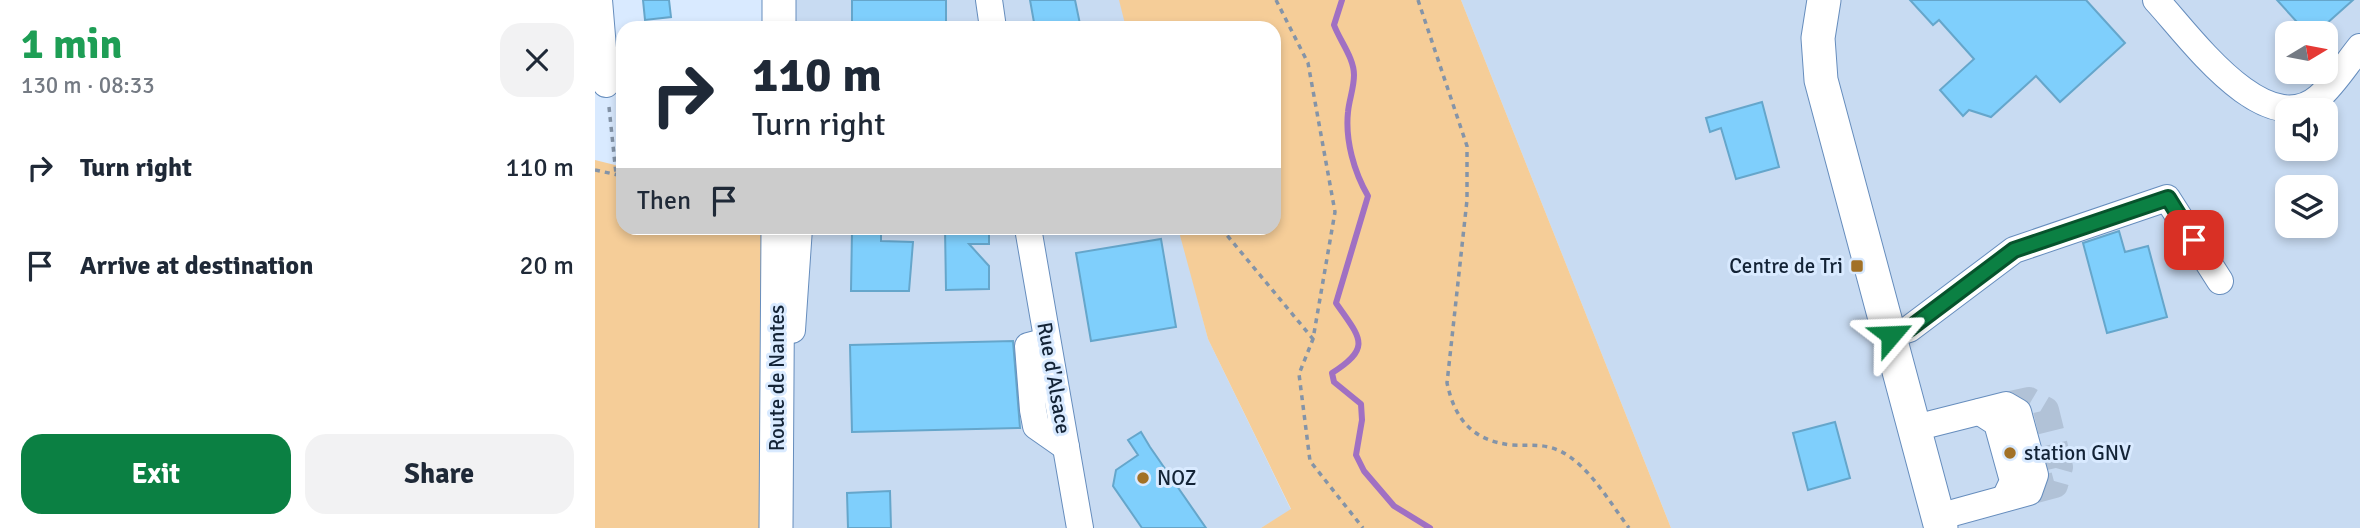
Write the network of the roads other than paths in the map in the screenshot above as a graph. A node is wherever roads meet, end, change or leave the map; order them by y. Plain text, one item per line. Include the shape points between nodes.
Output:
1 (599, 0) edge
2 (779, 0) edge
3 (989, 0) edge
4 (1824, 0) edge
5 (2156, 0) edge
6 (779, 21) edge
7 (992, 21) edge
8 (2360, 47) edge
9 (606, 84) road end
10 (778, 235) edge
11 (799, 235) edge
12 (1029, 235) edge
13 (2220, 281) dead end
14 (1891, 335) junction
15 (1915, 428) junction
16 (777, 456) junction
17 (1940, 522) edge
18 (776, 528) edge
19 (1080, 528) edge

1 - 9 street
2 - 6 main road
3 - 7 street
4 - 14 main road via 1818,38 1821,80
5 - 8 street via 2239,89 2282,108 2295,109 2319,97
10 - 16 main road, Route de Nantes
11 - 16 street via 787,426
12 - 19 street, Rue d'Alsace
13 - 14 street via 2168,198 2014,250 1909,329
14 - 15 main road
15 - 17 main road
15 - 17 street via 2006,405 2018,412 2035,475 2029,492
16 - 18 main road, Route de Nantes

